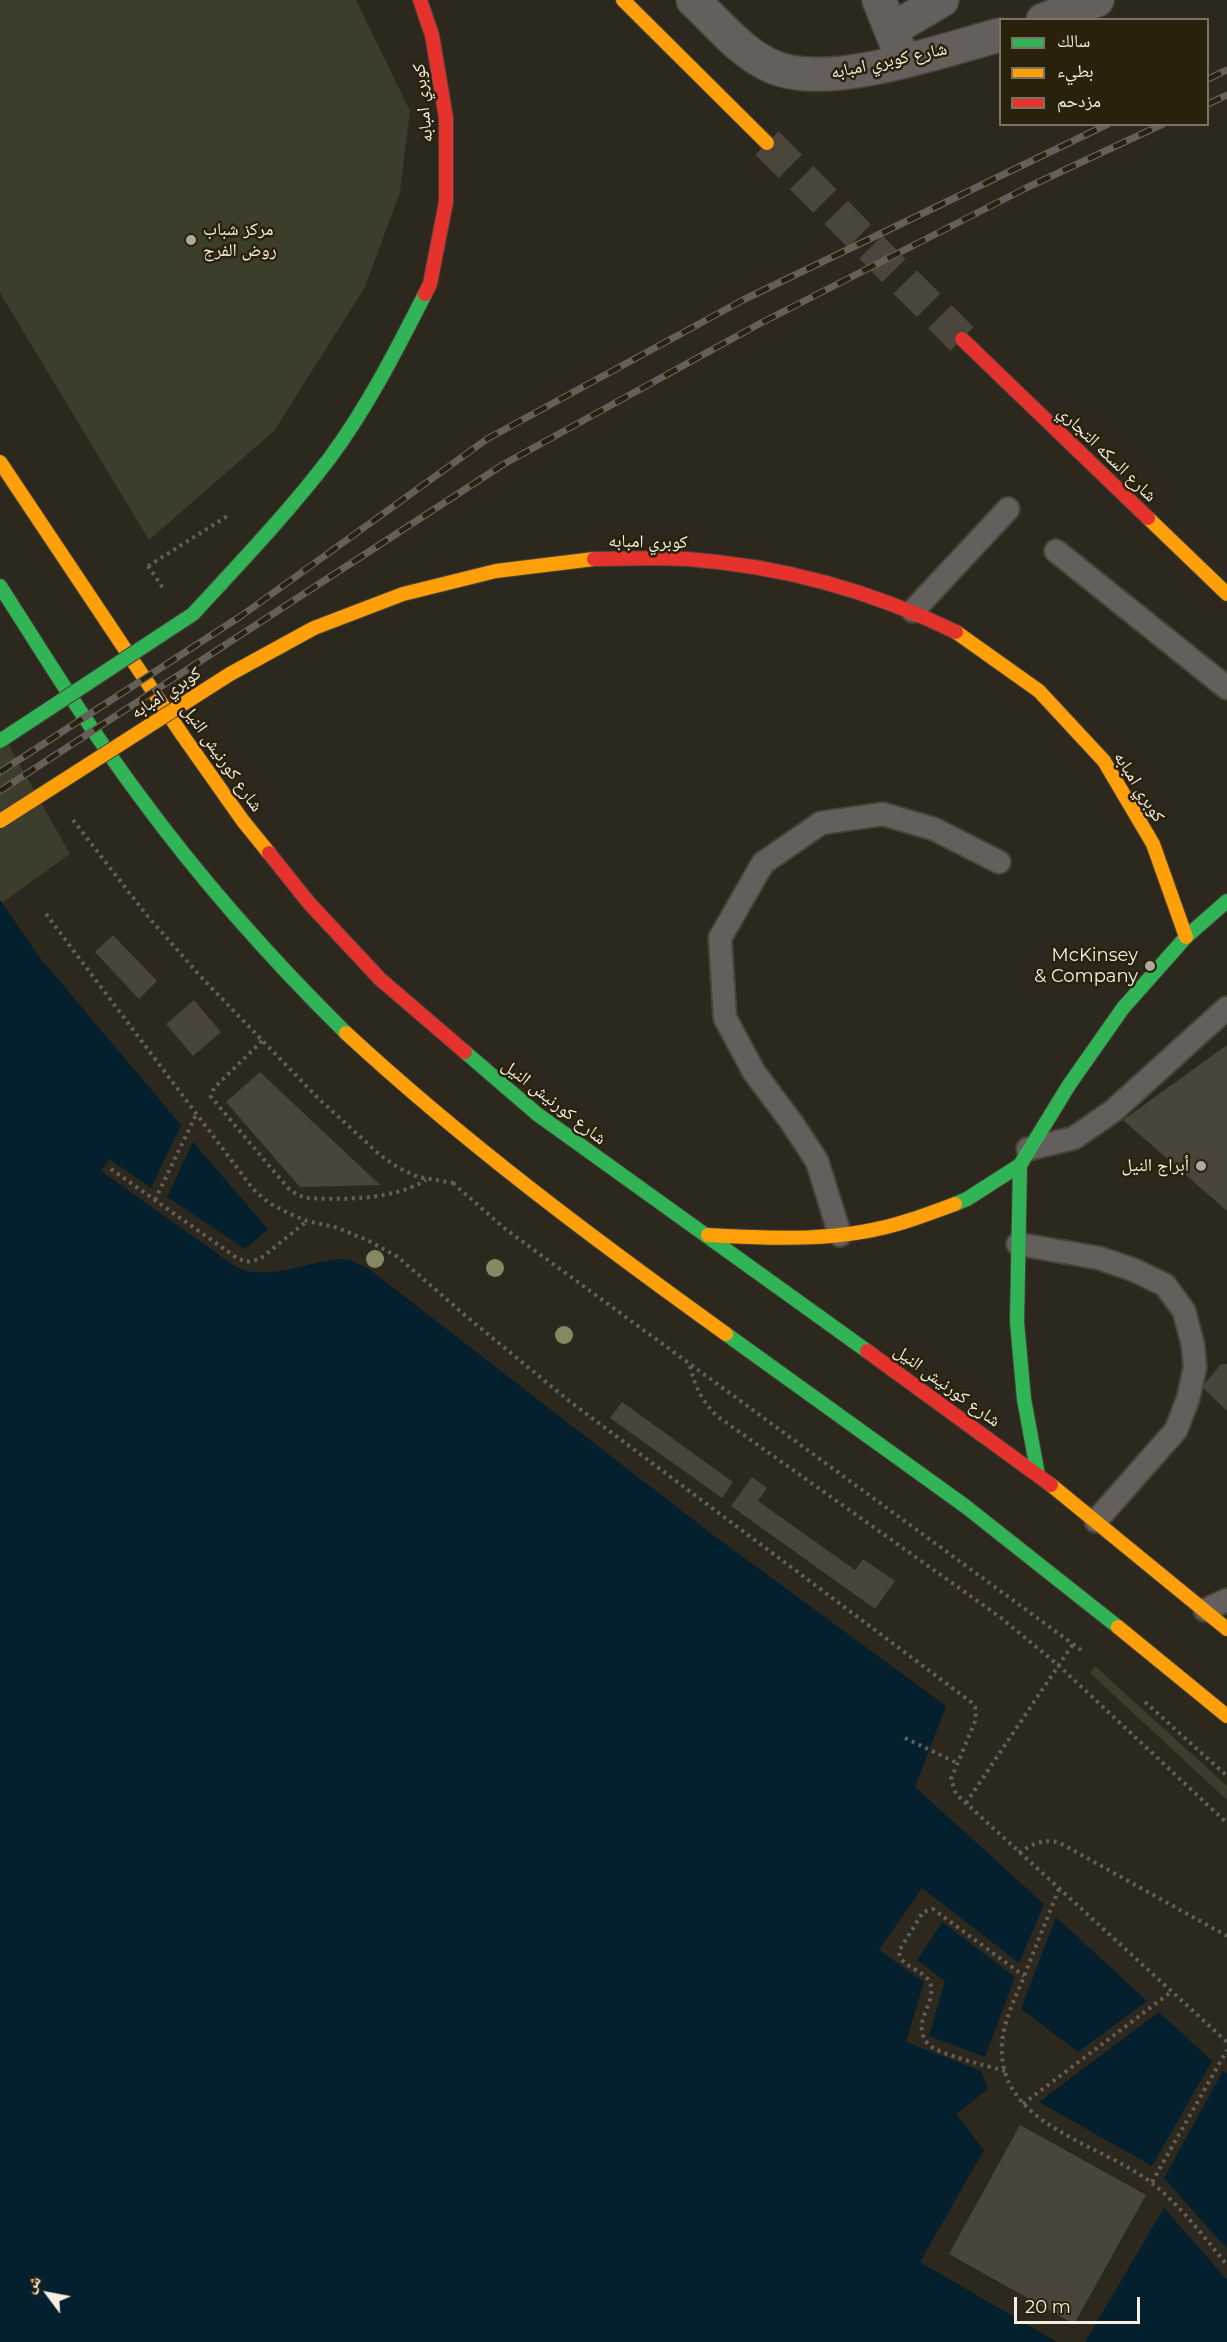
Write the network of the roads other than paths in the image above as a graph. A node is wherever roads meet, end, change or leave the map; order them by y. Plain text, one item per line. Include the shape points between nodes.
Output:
1 (420, 0) edge
2 (623, 0) edge
3 (693, 0) edge
4 (879, 0) edge
5 (942, 0) edge
6 (1096, 0) edge
7 (1048, 18) edge
8 (891, 30) junction
9 (999, 35) edge
10 (903, 60) junction
11 (768, 142) tunnel mouth
12 (962, 339) tunnel mouth
13 (0, 462) edge
14 (1008, 509) dead end
15 (1056, 551) dead end
16 (0, 586) edge
17 (1227, 594) edge
18 (913, 611) junction
19 (1227, 688) edge
20 (0, 741) edge
21 (0, 820) edge
22 (999, 862) dead end
23 (1227, 901) edge
24 (1186, 937) junction
25 (1227, 1008) edge
26 (1024, 1157) junction
27 (708, 1235) junction
28 (840, 1235) junction
29 (1018, 1244) junction
30 (1038, 1475) junction
31 (1096, 1521) junction
32 (1227, 1600) edge
33 (1205, 1610) junction
34 (1227, 1629) edge
35 (1227, 1716) edge

1 - 20 main road, كوبري امبابه, bridge via 432,35 446,118 446,201 430,284 385,374 329,459 193,614
2 - 11 main road
3 - 10 street, شارع كوبري امبابه via 745,51 770,66 798,74 827,75
4 - 8 street
5 - 8 street
6 - 7 street
8 - 10 street
9 - 10 street, شارع كوبري امبابه
12 - 17 main road, شارع السكه التجاري
13 - 27 main road, شارع كورنيش النيل via 243,821 309,903 380,979 457,1048 546,1121
14 - 18 lane
15 - 19 lane
16 - 35 main road via 78,708 201,875 270,955 422,1103 589,1235 988,1524
18 - 21 main road, كوبري امبابه, bridge via 847,587 781,571 686,559 591,560 496,571 403,594 314,628 230,674
18 - 24 main road, كوبري امبابه via 961,634 1039,691 1104,761 1153,844
22 - 28 lane via 934,828 883,813 821,823 763,863 720,938 725,1018 754,1072 817,1161
23 - 24 main road
24 - 26 main road via 1123,1008
25 - 26 lane via 1113,1111 1074,1138
26 - 28 main road via 967,1199 905,1222
26 - 29 main road
27 - 28 main road via 774,1239
27 - 30 main road, شارع كورنيش النيل
29 - 30 main road via 1018,1333 1024,1399
29 - 31 lane via 1099,1258 1134,1270 1165,1285 1185,1311 1195,1367 1176,1430
30 - 31 main road, شارع كورنيش النيل
31 - 33 main road, شارع كورنيش النيل
32 - 33 lane
33 - 34 main road, شارع كورنيش النيل

